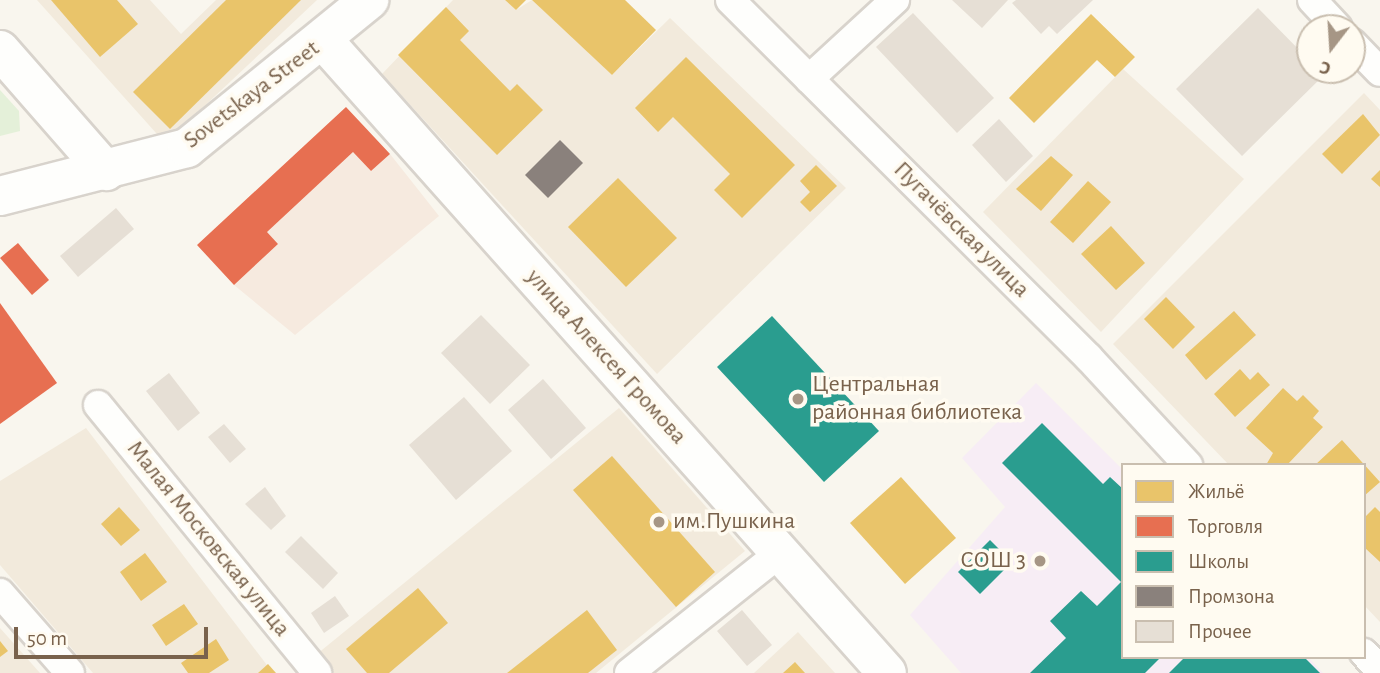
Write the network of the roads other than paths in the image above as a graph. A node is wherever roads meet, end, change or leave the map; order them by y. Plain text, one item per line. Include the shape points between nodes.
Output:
1 (369, 0) edge
2 (730, 0) edge
3 (895, 0) edge
4 (1312, 0) edge
5 (1325, 14) edge
6 (324, 41) junction
7 (0, 50) edge
8 (1366, 58) edge
9 (1380, 72) edge
10 (810, 79) junction
11 (106, 171) junction
12 (0, 196) edge
13 (98, 405) dead end
14 (1186, 463) edge
15 (781, 552) junction
16 (0, 593) edge
17 (1366, 655) edge
18 (1380, 670) edge
19 (70, 673) edge
20 (317, 673) edge
21 (629, 673) edge
22 (887, 673) edge

1 - 6 street, Sovetskaya Street
2 - 10 street, Пугачёвская улица
3 - 10 street
4 - 5 street
6 - 11 street, Sovetskaya Street via 187,148
6 - 15 street, улица Алексея Громова
7 - 11 street
8 - 9 street
10 - 14 street, Пугачёвская улица via 1079,348
11 - 12 street, Sovetskaya Street
13 - 20 street, Малая Московская улица
15 - 21 street
15 - 22 street, улица Алексея Громова
16 - 19 street
17 - 18 street

